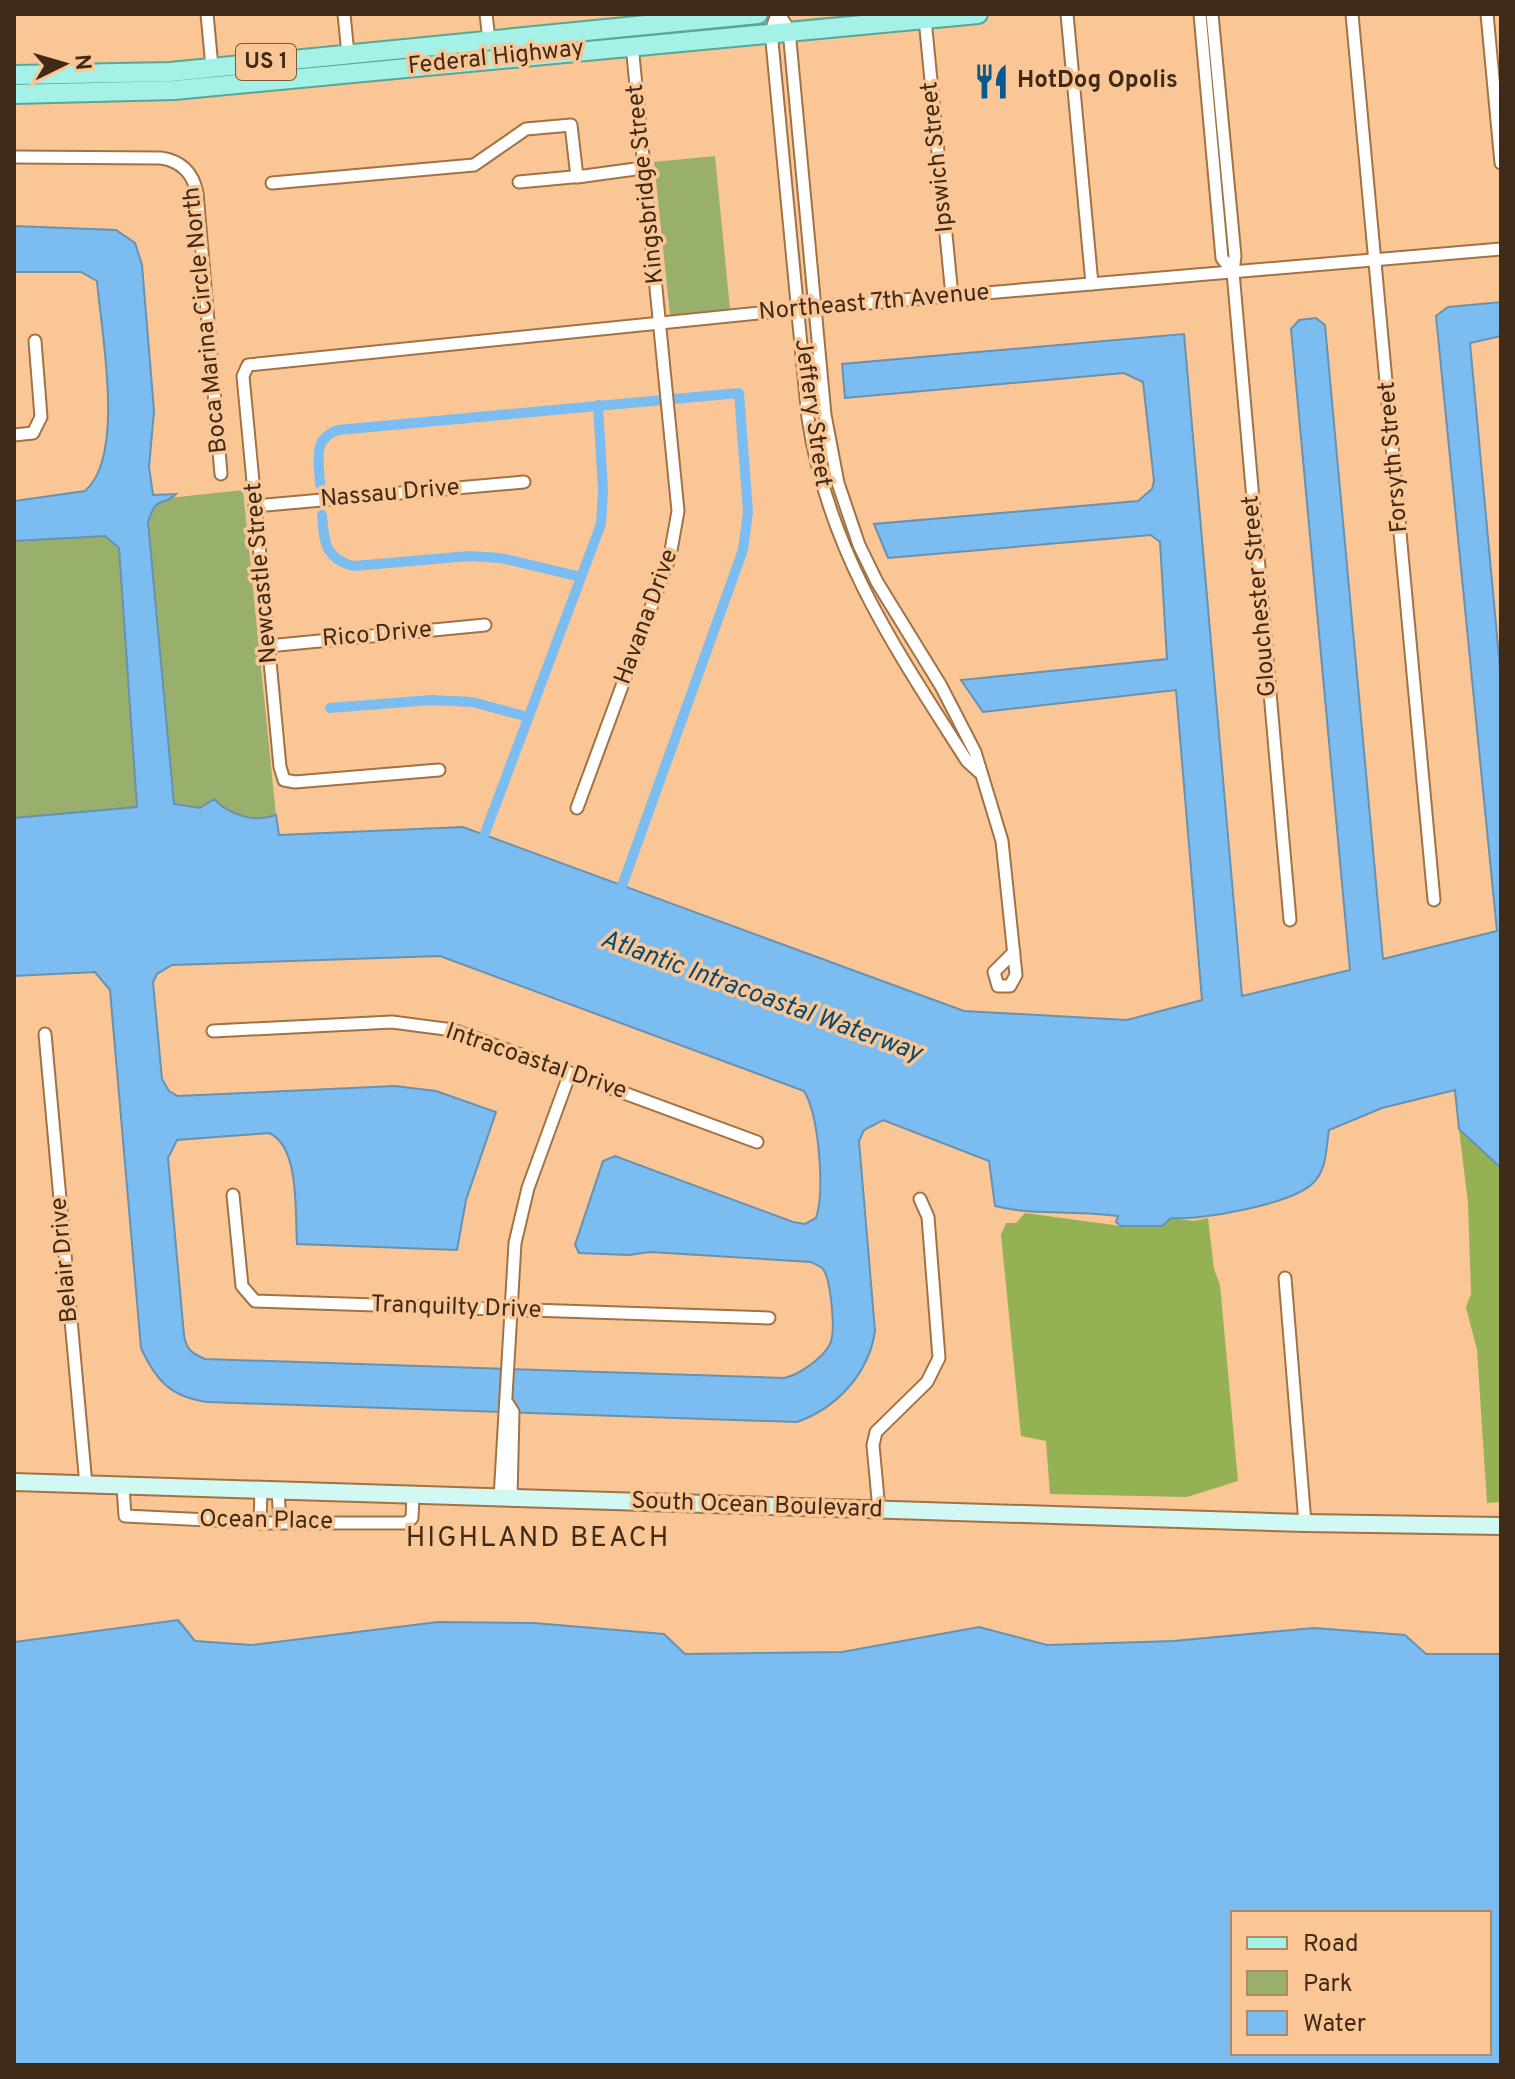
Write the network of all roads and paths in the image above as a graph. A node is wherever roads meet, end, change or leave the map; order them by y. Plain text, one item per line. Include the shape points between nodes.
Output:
1 (207, 14) edge
2 (344, 14) edge
3 (486, 14) edge
4 (758, 14) edge
5 (978, 14) edge
6 (1067, 14) edge
7 (1200, 14) edge
8 (1212, 14) edge
9 (1352, 14) edge
10 (1487, 14) edge
11 (925, 19) junction
12 (779, 22) edge
13 (630, 28) edge
14 (488, 50) junction
15 (348, 54) junction
16 (14, 75) edge
17 (212, 77) junction
18 (14, 94) edge
19 (1214, 96) junction
20 (795, 104) junction
21 (778, 105) junction
22 (14, 157) edge
23 (1501, 163) edge
24 (643, 168) dead end
25 (577, 177) junction
26 (519, 182) dead end
27 (272, 183) dead end
28 (1501, 249) edge
29 (1375, 259) junction
30 (1233, 272) junction
31 (1092, 284) junction
32 (952, 296) junction
33 (815, 307) junction
34 (798, 309) junction
35 (661, 323) junction
36 (35, 341) dead end
37 (248, 365) joint
38 (14, 435) edge
39 (833, 462) junction
40 (816, 466) junction
41 (221, 474) dead end
42 (524, 482) dead end
43 (255, 506) junction
44 (485, 625) dead end
45 (268, 646) junction
46 (439, 770) dead end
47 (979, 772) junction
48 (577, 808) dead end
49 (1434, 900) dead end
50 (1290, 920) dead end
51 (1014, 952) dead end
52 (213, 1031) dead end
53 (45, 1034) dead end
54 (570, 1073) junction
55 (757, 1142) dead end
56 (233, 1195) dead end
57 (920, 1199) dead end
58 (1285, 1278) dead end
59 (510, 1310) junction
60 (769, 1318) dead end
61 (14, 1482) edge
62 (86, 1485) junction
63 (123, 1486) junction
64 (261, 1490) junction
65 (278, 1491) junction
66 (413, 1495) junction
67 (506, 1498) junction
68 (879, 1510) junction
69 (260, 1523) junction
70 (280, 1523) junction
71 (1305, 1523) junction
72 (1501, 1526) edge

1 - 17 street
2 - 15 street
3 - 14 street
4 - 13 main road, Federal Highway / US 1
5 - 11 main road, Federal Highway / US 1
6 - 31 street
7 - 19 street, Glouchester Street
8 - 19 street, Glouchester Street
9 - 29 street, Forsyth Street
10 - 23 street
11 - 12 main road, Federal Highway / US 1
11 - 32 street, Ipswich Street
12 - 13 main road, Federal Highway / US 1
12 - 20 street, Jeffery Street
12 - 21 street, Jeffery Street
13 - 14 main road, Federal Highway / US 1
13 - 14 main road, Federal Highway / US 1 via 529,36
13 - 35 street, Kingsbridge Street
14 - 15 main road, Federal Highway / US 1
14 - 17 main road, Federal Highway / US 1 via 455,62
15 - 17 main road, Federal Highway / US 1 via 251,64
16 - 17 main road, Federal Highway / US 1
17 - 18 main road, Federal Highway / US 1 via 174,90
19 - 30 street, Glouchester Street via 1222,258
20 - 21 street
20 - 33 street, Jeffery Street
21 - 34 street, Jeffery Street
22 - 41 street, Boca Marina Circle North via 161,158 185,169 197,193
24 - 25 street
25 - 26 street
25 - 27 street via 571,125 526,129 474,165
28 - 29 street, Northeast 7th Avenue
29 - 30 street, Northeast 7th Avenue
29 - 49 street, Forsyth Street
30 - 31 street, Northeast 7th Avenue
30 - 50 street, Glouchester Street
31 - 32 street, Northeast 7th Avenue
32 - 33 street, Northeast 7th Avenue
33 - 34 street, Northeast 7th Avenue
33 - 39 street, Jeffery Street
34 - 35 street, Northeast 7th Avenue
34 - 40 street, Jeffery Street
35 - 37 street, Northeast 7th Avenue
35 - 48 street, Havana Drive via 678,511 673,547
36 - 38 street via 41,417 33,433
37 - 43 street, Newcastle Street via 243,376
39 - 40 street
39 - 47 street, Jeffery Street via 868,563 958,717
40 - 47 street, Jeffery Street via 861,588 967,761
42 - 43 street, Nassau Drive
43 - 45 street, Newcastle Street
44 - 45 street, Rico Drive
45 - 46 street, Newcastle Street via 284,780
47 - 51 street, Jeffery Street via 1002,841
52 - 54 street, Intracoastal Drive via 427,1025 470,1035
53 - 62 street, Belair Drive
54 - 55 street, Intracoastal Drive
54 - 59 street via 520,1215
56 - 59 street, Tranquilty Drive via 242,1286 255,1301
57 - 68 street via 928,1217 939,1358 927,1382 876,1432
58 - 71 street
59 - 60 street, Tranquilty Drive
59 - 67 street
61 - 62 main road, South Ocean Boulevard
62 - 63 main road, South Ocean Boulevard
63 - 64 main road, South Ocean Boulevard
63 - 69 street, Ocean Place via 125,1516
64 - 65 main road, South Ocean Boulevard
64 - 69 street
65 - 66 main road, South Ocean Boulevard
65 - 70 street
66 - 67 main road, South Ocean Boulevard
66 - 70 street, Ocean Place via 412,1518 406,1523
67 - 68 main road, South Ocean Boulevard
68 - 71 main road, South Ocean Boulevard
69 - 70 street, Ocean Place
71 - 72 main road, South Ocean Boulevard

